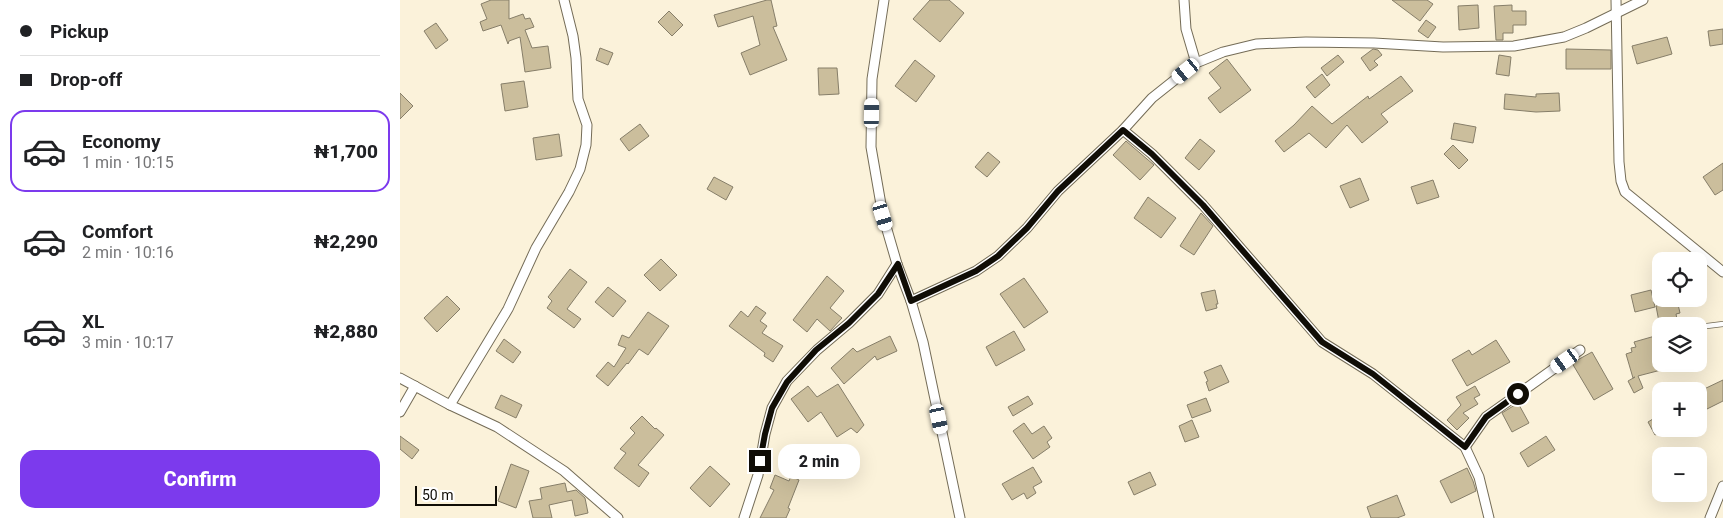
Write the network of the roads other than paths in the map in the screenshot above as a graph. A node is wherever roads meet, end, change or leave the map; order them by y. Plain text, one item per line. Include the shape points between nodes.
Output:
1 (564, 0) edge
2 (884, 0) edge
3 (1184, 0) edge
4 (1616, 0) edge
5 (1643, 0) edge
6 (1616, 12) junction
7 (1196, 63) junction
8 (1123, 130) junction
9 (898, 264) junction
10 (1723, 272) edge
11 (911, 301) junction
12 (1723, 324) edge
13 (1707, 326) edge
14 (1580, 350) dead end
15 (400, 378) edge
16 (415, 386) junction
17 (450, 405) junction
18 (400, 412) edge
19 (1465, 447) junction
20 (1723, 486) edge
21 (618, 518) edge
22 (744, 518) edge
23 (960, 518) edge
24 (1489, 518) edge
25 (1710, 518) edge

1 - 17 street via 573,36 578,99 587,125 580,169 536,248 508,309
2 - 9 street via 872,79 871,147 883,216
3 - 7 street via 1186,29
4 - 6 street
5 - 6 street
6 - 7 street via 1564,37 1514,46 1256,44
6 - 10 street via 1618,162 1625,192
7 - 8 street via 1152,98
8 - 11 street via 1058,191 998,256 976,271
8 - 19 street via 1203,205 1322,342 1373,374
9 - 11 street
9 - 22 street via 878,294 816,350 787,382 772,408 758,475
11 - 23 street via 923,342
12 - 13 lane
14 - 19 street via 1486,417
15 - 16 street
16 - 17 street
16 - 18 street
17 - 21 street via 497,427 556,466
19 - 24 street via 1479,477
20 - 25 street

